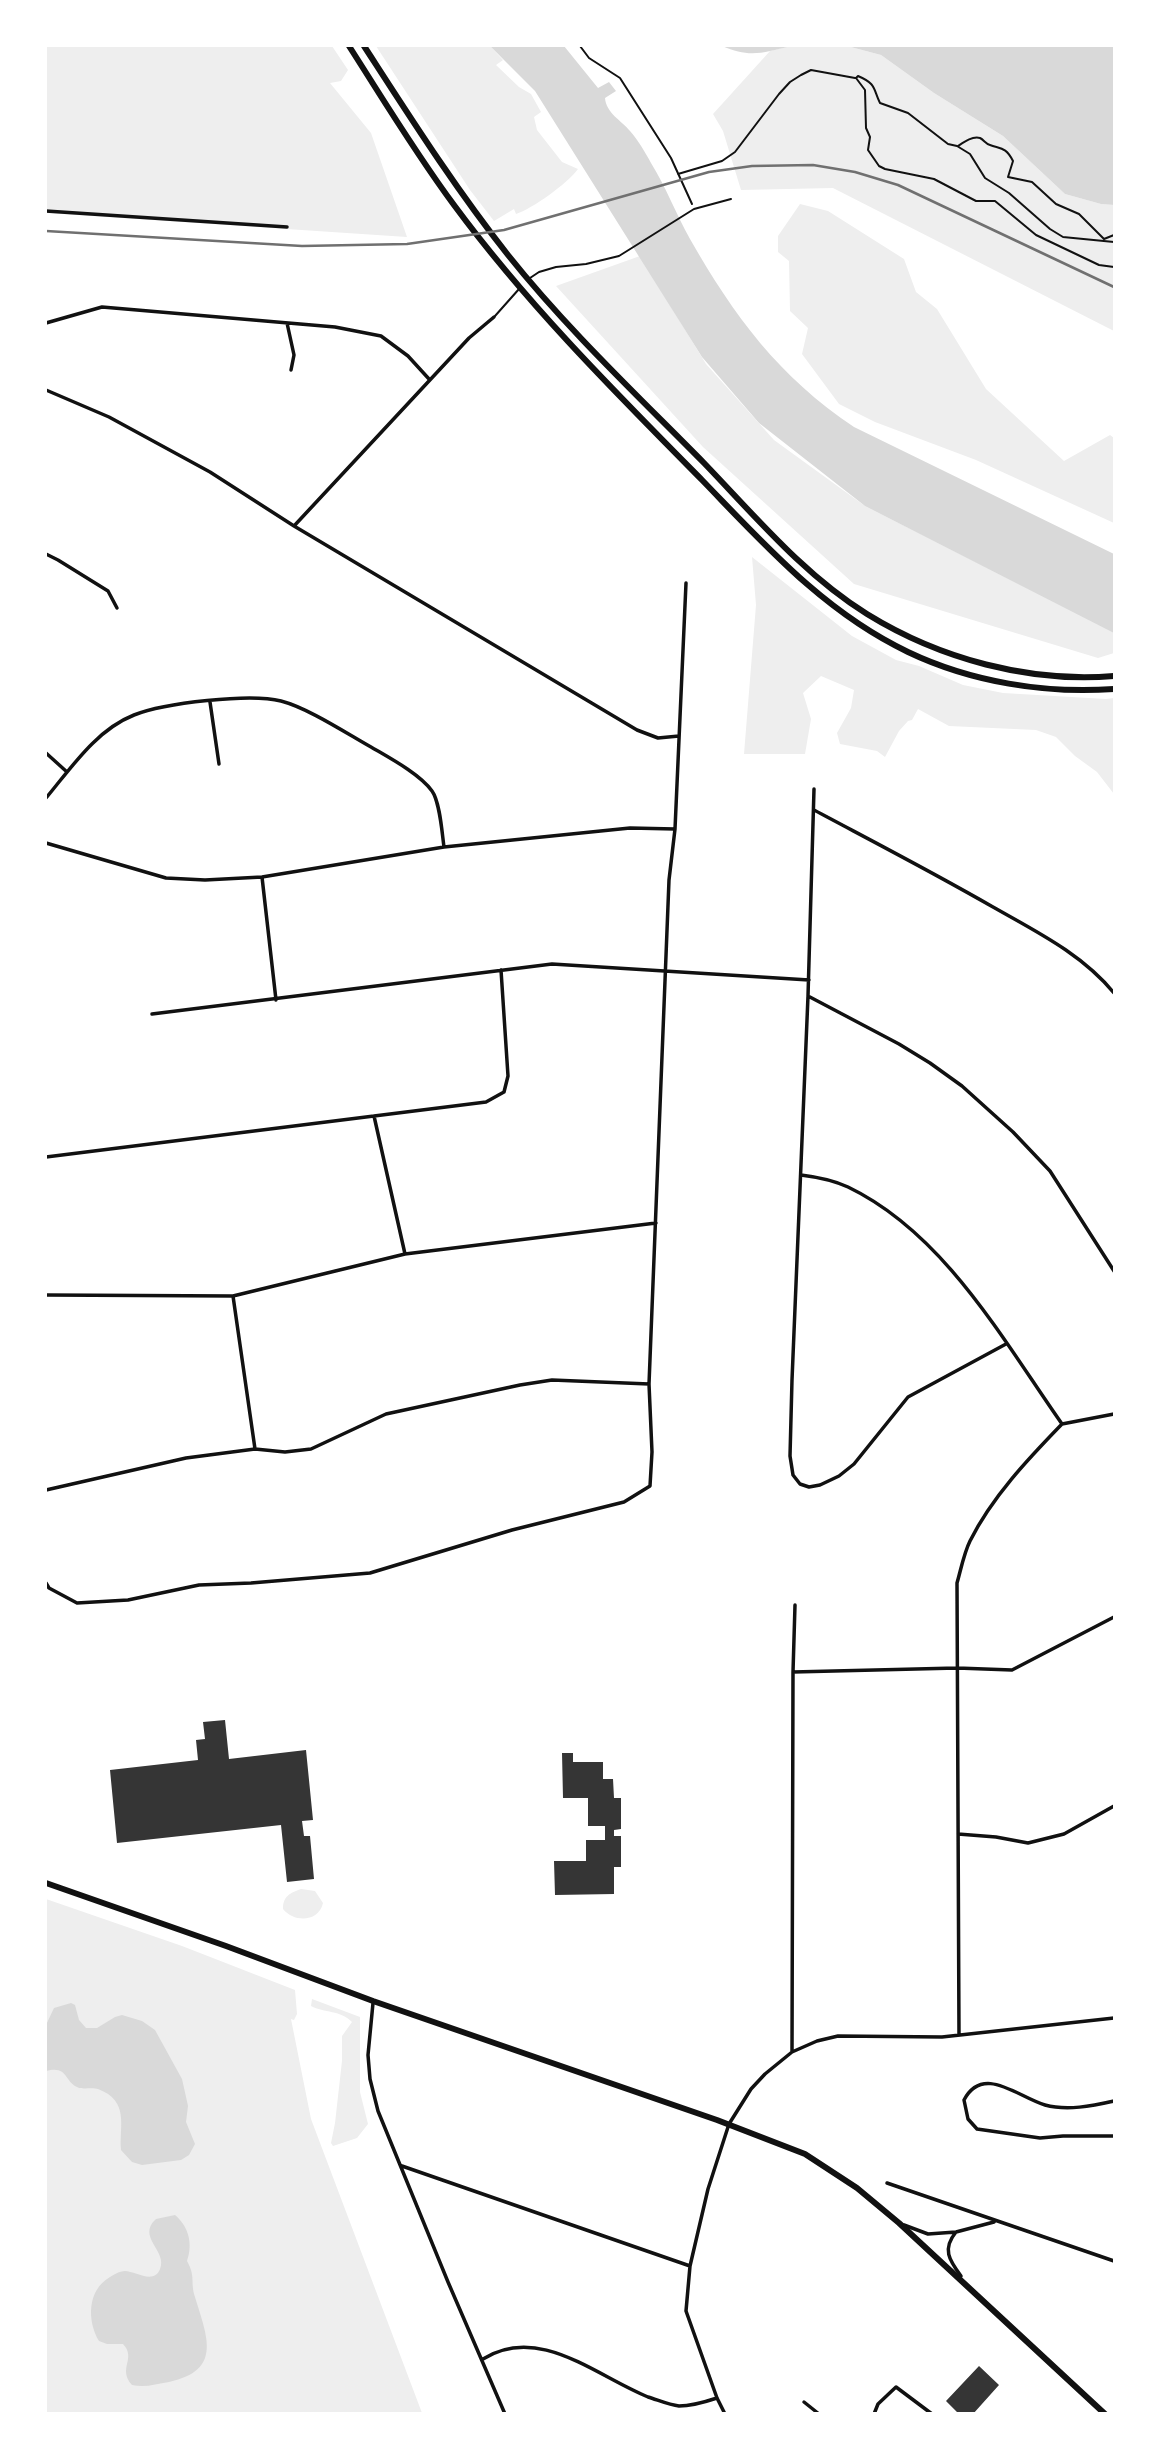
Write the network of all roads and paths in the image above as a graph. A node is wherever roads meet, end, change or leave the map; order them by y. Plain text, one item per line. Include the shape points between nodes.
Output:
1 (349, 46) edge
2 (363, 46) edge
3 (580, 46) edge
4 (856, 78) junction
5 (957, 146) junction
6 (678, 174) junction
7 (731, 199) dead end
8 (694, 209) junction
9 (46, 211) edge
10 (287, 227) dead end
11 (1115, 235) edge
12 (1115, 242) edge
13 (1115, 267) edge
14 (494, 317) joint
15 (46, 323) edge
16 (287, 323) junction
17 (291, 370) dead end
18 (429, 379) junction
19 (46, 390) edge
20 (294, 526) junction
21 (46, 554) edge
22 (685, 583) dead end
23 (117, 608) dead end
24 (1115, 676) edge
25 (1115, 690) edge
26 (210, 702) junction
27 (679, 736) junction
28 (46, 753) edge
29 (219, 764) dead end
30 (67, 772) junction
31 (814, 789) dead end
32 (46, 798) edge
33 (814, 810) junction
34 (675, 830) junction
35 (46, 843) edge
36 (444, 848) junction
37 (262, 877) junction
38 (501, 970) junction
39 (666, 971) junction
40 (808, 980) junction
41 (1115, 993) edge
42 (808, 996) junction
43 (276, 1000) junction
44 (152, 1014) dead end
45 (374, 1116) junction
46 (46, 1157) edge
47 (801, 1175) junction
48 (656, 1223) junction
49 (405, 1254) junction
50 (1115, 1271) edge
51 (46, 1294) edge
52 (233, 1296) junction
53 (1006, 1344) junction
54 (649, 1384) junction
55 (1115, 1414) edge
56 (1062, 1424) junction
57 (256, 1449) junction
58 (46, 1490) edge
59 (46, 1583) edge
60 (795, 1605) dead end
61 (1115, 1617) edge
62 (957, 1668) junction
63 (793, 1672) junction
64 (1115, 1806) edge
65 (958, 1834) junction
66 (46, 1883) edge
67 (373, 2001) junction
68 (1115, 2018) edge
69 (960, 2035) junction
70 (792, 2052) junction
71 (1115, 2101) edge
72 (729, 2124) junction
73 (1115, 2136) edge
74 (402, 2166) junction
75 (887, 2183) dead end
76 (996, 2221) junction
77 (899, 2223) junction
78 (956, 2232) junction
79 (1115, 2262) edge
80 (690, 2266) junction
81 (969, 2288) junction
82 (483, 2359) junction
83 (717, 2398) junction
84 (804, 2402) dead end
85 (505, 2413) edge
86 (725, 2413) edge
87 (819, 2413) edge
88 (874, 2413) edge
89 (932, 2413) edge
90 (1102, 2413) edge

1 - 25 main road via 454,205 550,322 813,592 909,652 976,676 1048,688
2 - 24 main road via 465,198 558,313 783,545 835,591 929,646 965,659 1045,676
3 - 6 path via 589,58 620,78
4 - 5 path via 876,89 880,103 908,113
4 - 6 path via 811,70 801,75 779,94 735,152 722,161
4 - 13 path via 865,90 868,150 879,166 934,179 976,201 995,201 1036,235 1099,265
5 - 11 path via 975,138 1001,147 1013,160 1008,177 1032,182 1056,204 1079,214 1104,239
5 - 12 path via 970,154 985,178 1063,237
6 - 8 path
7 - 8 lane
8 - 14 lane via 619,256 539,272
9 - 10 street
14 - 18 street
15 - 16 street via 102,307
16 - 17 street via 294,355
16 - 18 street via 381,336
18 - 20 street
19 - 20 street via 120,423 210,472
20 - 27 street via 637,730 658,738
21 - 23 street via 108,591
22 - 27 street
26 - 29 street
26 - 30 street via 160,706 132,716 88,747
26 - 36 street via 255,697 282,701 401,764 432,791
27 - 34 street
28 - 30 street
30 - 32 street
31 - 33 street
33 - 40 street
33 - 41 street via 1063,946
34 - 36 street via 629,828
34 - 39 street
35 - 37 street via 166,878
36 - 37 street
37 - 43 street
38 - 39 street via 552,964
38 - 43 street
38 - 45 street via 508,1076 504,1092 486,1102
39 - 40 street
39 - 48 street
40 - 42 street
42 - 47 street
42 - 50 street via 900,1044 962,1086 1050,1171
43 - 44 street
45 - 46 street
45 - 49 street
47 - 53 street via 846,1186 925,1241 952,1269
47 - 53 street via 790,1456 793,1475 800,1484 820,1485 839,1476 908,1397
48 - 49 street
48 - 54 street
49 - 52 street
51 - 52 street
52 - 57 street
53 - 56 street
54 - 57 street via 552,1380 386,1414 310,1449
54 - 59 street via 650,1486 624,1502 370,1573 199,1585 128,1600 77,1603
55 - 56 street
56 - 62 street via 994,1501 969,1542 957,1583
57 - 58 street via 186,1458
60 - 63 street
61 - 62 street via 1012,1670
62 - 63 street
62 - 65 street
63 - 70 street
64 - 65 street via 1064,1834 1028,1843
65 - 69 street
66 - 67 main road
67 - 72 main road
67 - 74 street via 370,2079
68 - 69 street
69 - 70 street via 838,2036
70 - 72 street via 751,2089
71 - 73 street via 1065,2108 1044,2105 996,2083 969,2090 964,2100 968,2119 977,2129 1040,2138
72 - 77 main road via 804,2154 857,2188
72 - 80 street
74 - 80 street
74 - 82 street
75 - 76 street
76 - 78 street
76 - 79 street
77 - 78 street via 928,2234
77 - 81 main road
78 - 81 street via 948,2241 948,2252
80 - 83 street via 686,2311
81 - 90 main road
82 - 83 street via 498,2349 534,2347 662,2402 680,2406
82 - 85 street
83 - 86 street
84 - 87 street
88 - 89 street via 896,2388

